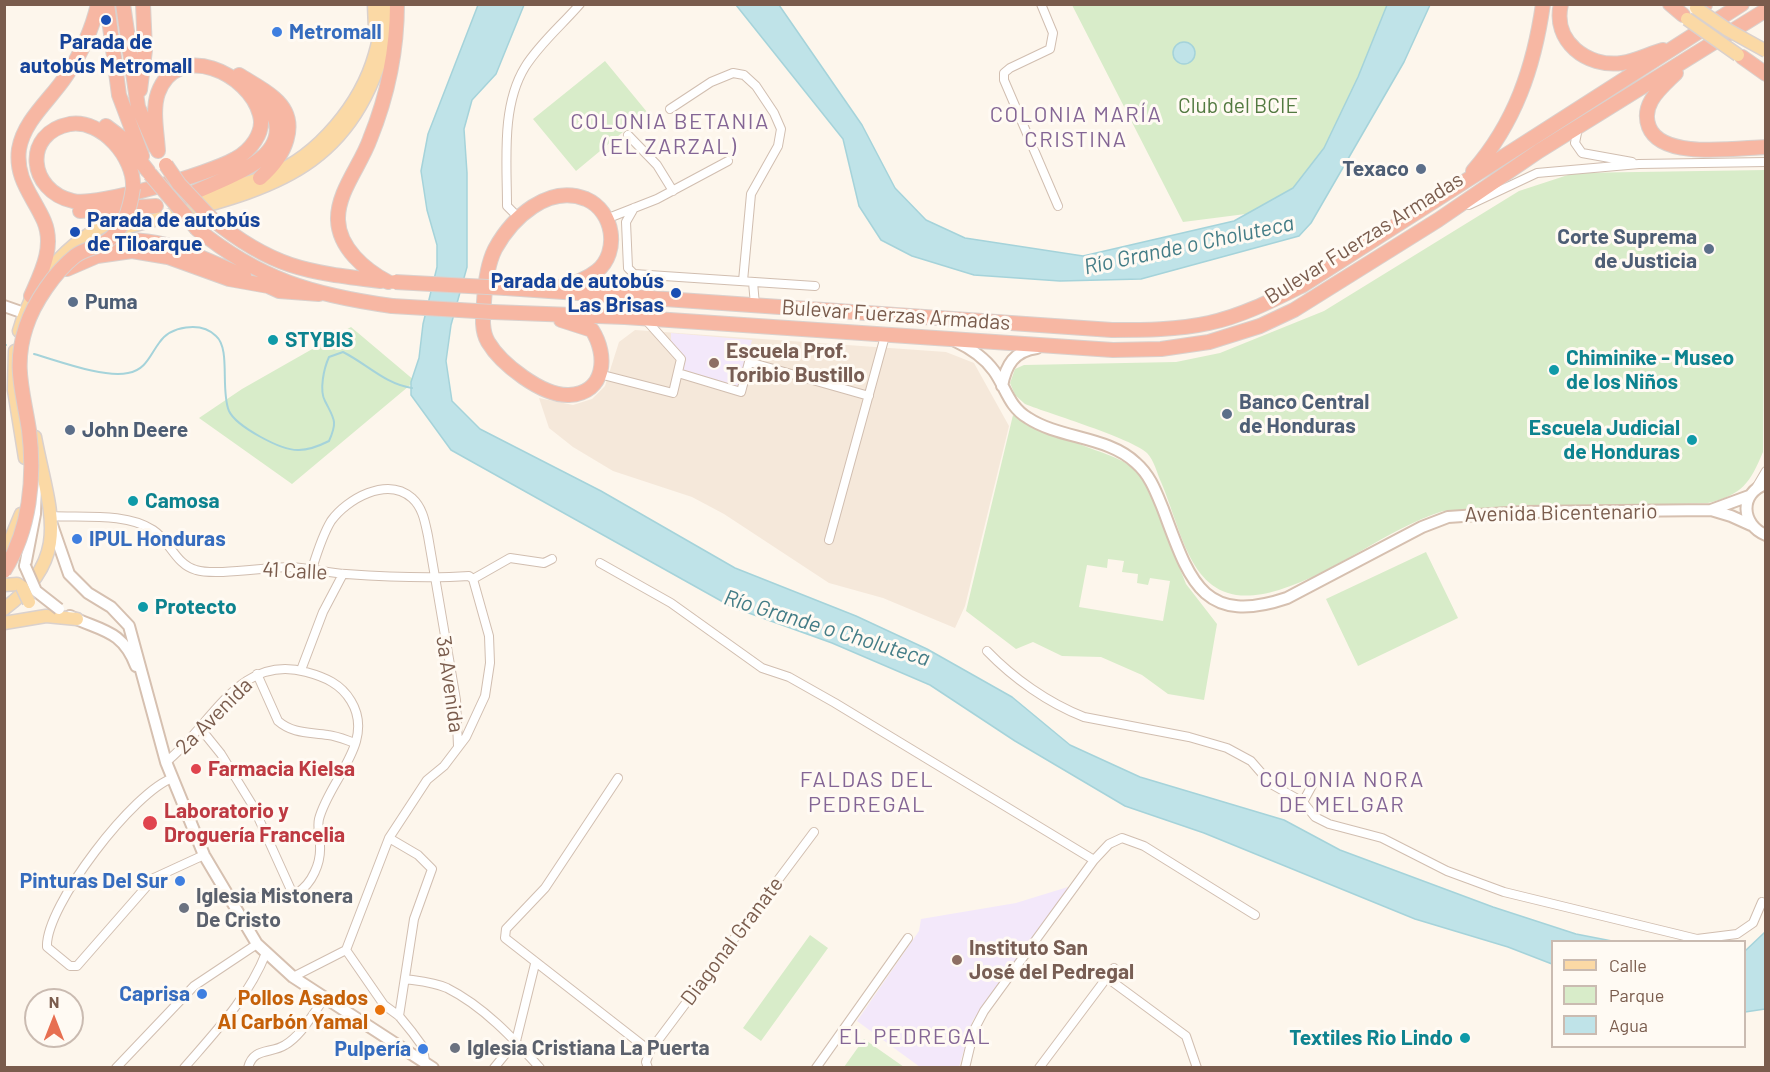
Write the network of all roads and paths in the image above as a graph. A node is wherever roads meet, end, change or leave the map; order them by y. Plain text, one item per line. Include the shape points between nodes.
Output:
1 (98, 4) edge
2 (108, 4) edge
3 (123, 4) edge
4 (143, 4) edge
5 (374, 4) edge
6 (385, 4) edge
7 (396, 4) edge
8 (580, 4) edge
9 (1041, 4) edge
10 (1544, 4) edge
11 (1561, 4) edge
12 (1733, 4) edge
13 (1742, 4) edge
14 (1702, 6) edge
15 (1766, 9) edge
16 (1679, 11) edge
17 (1721, 20) junction
18 (1687, 41) junction
19 (1763, 46) edge
20 (1695, 54) junction
21 (375, 55) junction
22 (1740, 56) junction
23 (1766, 68) edge
24 (1766, 74) edge
25 (246, 90) junction
26 (138, 107) junction
27 (670, 109) dead end
28 (1579, 127) junction
29 (628, 135) dead end
30 (1766, 147) edge
31 (156, 148) junction
32 (728, 161) dead end
33 (1766, 162) edge
34 (1639, 164) junction
35 (149, 172) junction
36 (260, 178) junction
37 (1462, 183) junction
38 (673, 191) junction
39 (177, 201) junction
40 (156, 206) junction
41 (1058, 206) dead end
42 (634, 208) junction
43 (518, 217) junction
44 (606, 219) junction
45 (1438, 220) junction
46 (105, 242) junction
47 (67, 269) junction
48 (743, 281) junction
49 (392, 282) junction
50 (753, 282) junction
51 (268, 286) junction
52 (815, 286) dead end
53 (545, 291) junction
54 (319, 294) junction
55 (31, 296) junction
56 (755, 305) junction
57 (4, 306) edge
58 (496, 312) junction
59 (24, 313) junction
60 (645, 319) junction
61 (885, 336) junction
62 (955, 340) junction
63 (1054, 347) junction
64 (678, 373) junction
65 (599, 374) junction
66 (1002, 386) junction
67 (869, 396) junction
68 (21, 422) junction
69 (1766, 471) edge
70 (1766, 484) edge
71 (1752, 492) junction
72 (1710, 510) junction
73 (50, 518) junction
74 (18, 522) junction
75 (1751, 525) junction
76 (4, 527) edge
77 (1766, 535) edge
78 (829, 540) dead end
79 (4, 555) edge
80 (552, 559) dead end
81 (600, 563) dead end
82 (312, 569) junction
83 (4, 572) edge
84 (343, 574) junction
85 (473, 579) junction
86 (434, 580) junction
87 (4, 585) edge
88 (4, 609) edge
89 (76, 619) junction
90 (8, 622) edge
91 (987, 651) dead end
92 (300, 670) junction
93 (257, 674) junction
94 (143, 683) junction
95 (200, 728) junction
96 (356, 743) junction
97 (458, 747) junction
98 (166, 762) junction
99 (173, 778) junction
100 (618, 778) dead end
101 (1315, 780) dead end
102 (1304, 802) junction
103 (814, 832) dead end
104 (389, 838) junction
105 (204, 855) junction
106 (1094, 860) junction
107 (297, 893) junction
108 (260, 897) dead end
109 (1762, 902) dead end
110 (1256, 915) dead end
111 (908, 938) dead end
112 (257, 944) junction
113 (346, 950) junction
114 (266, 953) junction
115 (535, 964) junction
116 (1114, 968) dead end
117 (293, 977) junction
118 (1106, 977) junction
119 (405, 979) junction
120 (325, 998) junction
121 (399, 1016) junction
122 (516, 1041) junction
123 (650, 1051) junction
124 (431, 1066) edge
125 (116, 1068) edge
126 (184, 1068) edge
127 (248, 1068) edge
128 (494, 1068) edge
129 (540, 1068) edge
130 (648, 1068) edge
131 (816, 1068) edge
132 (964, 1068) edge
133 (1039, 1068) edge
134 (1197, 1068) edge

1 - 55 highway via 75,60 26,130 20,147 21,177 45,222 48,240 45,263
2 - 35 highway, Bulevar Fuerzas Armadas via 119,95
3 - 26 highway, Bulevar Fuerzas Armadas
4 - 26 highway via 145,50
5 - 21 main road
6 - 21 main road
7 - 47 main road via 384,58 373,83 348,126 312,162 252,194 128,227 107,237
7 - 49 highway via 394,50 382,105 344,196 338,221 341,234 359,263
8 - 43 street via 526,65 515,86 508,135 507,206
9 - 41 street via 1053,33 1050,49 1010,68 1004,73 1004,80
10 - 37 highway via 1519,101 1503,132
11 - 18 highway via 1560,23 1565,38 1574,50 1598,62 1627,62
12 - 17 highway
13 - 17 highway, Bulevar Fuerzas Armadas
14 - 19 main road
15 - 20 highway, Bulevar Fuerzas Armadas
16 - 22 main road, bridge
17 - 18 highway, Bulevar Fuerzas Armadas
18 - 37 highway, Bulevar Fuerzas Armadas
20 - 28 highway, Bulevar Fuerzas Armadas
20 - 30 highway via 1651,100 1647,117 1652,133 1672,147
21 - 36 main road via 358,95 340,121 305,156
22 - 23 main road
22 - 24 highway
25 - 31 highway via 204,64 170,74 157,94
25 - 39 highway via 264,100 274,115 276,143 261,160
25 - 46 highway, bridge via 261,115 257,138 235,159 185,177 96,202 80,203 51,191 36,169 35,158 50,134 64,125 90,126 118,149 132,172 133,188 130,209 120,228
26 - 31 highway, Bulevar Fuerzas Armadas
27 - 48 street via 711,82 733,73 744,75 756,86 781,129 778,146 751,194
28 - 34 street via 1575,143 1582,153
28 - 45 highway, Bulevar Fuerzas Armadas
29 - 38 street via 657,165
31 - 36 highway via 149,117 149,92 158,75 188,58 213,60 274,98 284,112 288,140 276,163
31 - 49 highway, Bulevar Fuerzas Armadas, bridge via 179,184 211,218 246,245 301,270
32 - 38 street
33 - 34 street
34 - 45 street via 1537,173
35 - 40 highway via 122,138 88,116 55,120 32,144 28,158 38,189 54,203 73,210 106,212
35 - 54 highway, Bulevar Fuerzas Armadas, bridge via 180,212 227,252
36 - 39 main road
37 - 56 highway, Bulevar Fuerzas Armadas via 1303,285 1254,309 1209,323 1161,330 1112,330
38 - 42 street
39 - 40 main road
40 - 55 main road via 109,222 79,241 51,265
42 - 44 street
42 - 48 street via 626,222 630,271 634,274
43 - 44 highway via 536,204 570,195 588,200
43 - 65 highway via 494,251 486,277 482,324 487,341 526,380 551,393 580,393
44 - 53 highway via 611,228 611,245 602,266 583,281
45 - 63 highway, Bulevar Fuerzas Armadas via 1307,304 1238,334 1161,350
46 - 51 highway via 144,239 164,243
46 - 83 highway, bridge via 74,257 47,288 26,327 18,373 30,443 30,491 25,522
47 - 51 highway via 98,256 132,251 168,257 229,279
47 - 73 main road via 36,315 28,340 26,367 29,408
48 - 50 street
49 - 53 highway, Bulevar Fuerzas Armadas, bridge
50 - 52 street
50 - 56 street
51 - 54 highway via 294,294
53 - 56 highway, Bulevar Fuerzas Armadas
54 - 58 highway, Bulevar Fuerzas Armadas, bridge via 392,306
55 - 59 main road
57 - 59 street
58 - 60 highway, Bulevar Fuerzas Armadas
58 - 65 highway via 568,321 592,330 603,352
59 - 68 main road via 13,373
60 - 61 highway, Bulevar Fuerzas Armadas
60 - 64 street via 681,359
61 - 62 highway, Bulevar Fuerzas Armadas
61 - 67 street
62 - 63 highway, Bulevar Fuerzas Armadas
62 - 66 street, Avenida Bicentenario via 983,359
63 - 66 street via 1015,356 1008,364
64 - 65 street via 674,393
64 - 67 street via 741,392 749,362
66 - 72 street, Avenida Bicentenario via 1012,405 1029,420 1120,452 1136,462 1151,480 1185,566 1200,588 1211,599 1241,608 1287,598 1448,517 1522,512
67 - 78 street
68 - 74 main road via 27,481
68 - 89 street, bridge via 36,483 35,514 25,566 36,591
69 - 71 street
70 - 71 street, Avenida Bicentenario
71 - 72 street, Avenida Bicentenario
71 - 75 street via 1746,507
72 - 75 street, Avenida Bicentenario
73 - 82 street, 41 Calle via 140,524 153,530 185,566 195,570
73 - 88 main road via 51,540 44,569
73 - 94 street via 69,574 129,626
74 - 76 street
74 - 79 main road
75 - 77 street, Avenida Bicentenario
80 - 85 street, 41 Calle via 544,563 510,558
81 - 106 street via 671,603 762,668 789,677 835,703
82 - 84 street, 41 Calle
82 - 86 street, 3a Avenida via 326,532 343,507 382,489 406,493 422,511
84 - 86 street, 41 Calle
84 - 92 street
85 - 86 street, 41 Calle via 469,576
85 - 97 street via 489,636 490,663 485,696
86 - 97 street, 3a Avenida via 456,700
87 - 90 main road, bridge via 22,587 29,602 27,610
89 - 90 main road via 45,616
89 - 94 street via 106,629 117,638 134,661
91 - 102 street via 1011,673 1071,712 1227,748 1251,761 1271,784
92 - 93 street, 2a Avenida via 284,667
92 - 96 street via 326,679 347,694 357,714
93 - 95 street, 2a Avenida via 232,692
93 - 96 street via 284,727
94 - 98 street
95 - 98 street, 2a Avenida
95 - 107 street via 239,781 277,864 291,890
96 - 107 street via 319,820 320,850 311,881
97 - 104 street, 3a Avenida via 427,780
98 - 99 street
99 - 105 street
99 - 105 street via 156,786 74,879 47,947 70,966 77,966 154,879
100 - 115 street via 545,888 506,929 508,941
101 - 102 street
102 - 109 street via 1315,817 1329,824 1382,838 1478,884 1697,939 1737,934 1753,923
103 - 123 street, Diagonal Granate
104 - 113 street, 3a Avenida
104 - 119 street via 418,855 432,869 414,919
105 - 112 street
106 - 110 street via 1109,844 1122,838 1144,846
106 - 132 street via 984,1011 971,1037
107 - 108 street
111 - 131 street
112 - 114 street
112 - 125 street via 194,986
113 - 117 street
113 - 121 street via 384,1005
114 - 117 street
114 - 126 street via 240,1003
115 - 122 street
115 - 123 street
116 - 118 street
117 - 120 street
118 - 133 street
118 - 134 street via 1186,1036
119 - 121 street
119 - 122 street via 446,988
120 - 124 street
120 - 127 street via 286,1045 257,1053 249,1060
121 - 124 street via 423,1047
122 - 128 street
122 - 129 street
123 - 130 street

